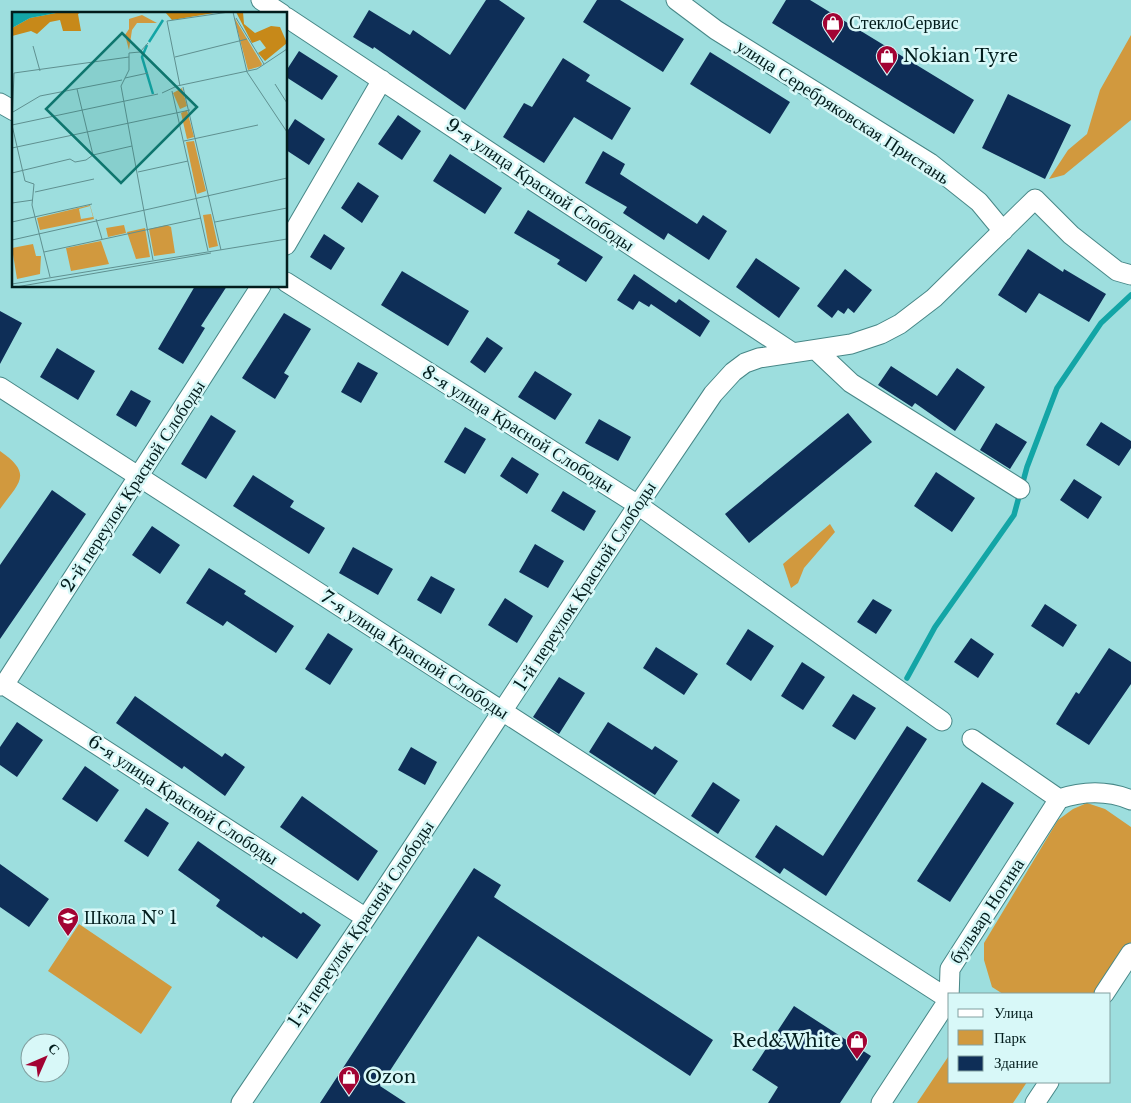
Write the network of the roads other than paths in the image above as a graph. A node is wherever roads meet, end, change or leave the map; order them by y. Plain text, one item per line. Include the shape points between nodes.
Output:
1 (261, 0) edge
2 (676, 0) edge
3 (279, 12) edge
4 (288, 18) edge
5 (382, 80) junction
6 (0, 103) edge
7 (12, 110) edge
8 (1003, 231) junction
9 (288, 242) edge
10 (1131, 275) edge
11 (288, 283) edge
12 (261, 288) edge
13 (816, 350) junction
14 (793, 353) junction
15 (0, 387) edge
16 (139, 477) junction
17 (1020, 489) dead end
18 (638, 505) junction
19 (2, 686) edge
20 (503, 712) junction
21 (942, 721) dead end
22 (972, 739) dead end
23 (1059, 799) junction
24 (1131, 800) edge
25 (366, 918) junction
26 (1131, 952) edge
27 (949, 993) edge
28 (1105, 993) edge
29 (948, 999) edge
30 (948, 1002) edge
31 (1048, 1083) edge
32 (241, 1103) edge
33 (881, 1103) edge
34 (1035, 1103) edge

1 - 3 street
2 - 8 street, улица Серебряковская Пристань via 722,35 930,163 979,202
4 - 5 street, 9-я улица Красной Слободы
5 - 9 street
5 - 14 street, 9-я улица Красной Слободы
6 - 7 street
8 - 10 street, 1-й переулок Красной Слободы via 1036,199 1072,235 1117,271
8 - 13 street, 1-й переулок Красной Слободы via 926,305 900,324 862,341
11 - 18 street, 8-я улица Красной Слободы
12 - 16 street, 2-й переулок Красной Слободы
13 - 14 street, 1-й переулок Красной Слободы
13 - 17 street via 851,383
14 - 18 street, 1-й переулок Красной Слободы via 746,363 722,382
15 - 16 street, 7-я улица Красной Слободы
16 - 19 street, 2-й переулок Красной Слободы
16 - 20 street, 7-я улица Красной Слободы
18 - 20 street, 1-й переулок Красной Слободы
18 - 21 street, 8-я улица Красной Слободы
19 - 25 street, 6-я улица Красной Слободы
20 - 25 street, 1-й переулок Красной Слободы
20 - 29 street, 7-я улица Красной Слободы
22 - 23 street
23 - 24 street via 1091,792
23 - 27 street, бульвар Ногина via 950,969
25 - 32 street, 1-й переулок Красной Слободы
26 - 28 street
30 - 33 street
31 - 34 street

